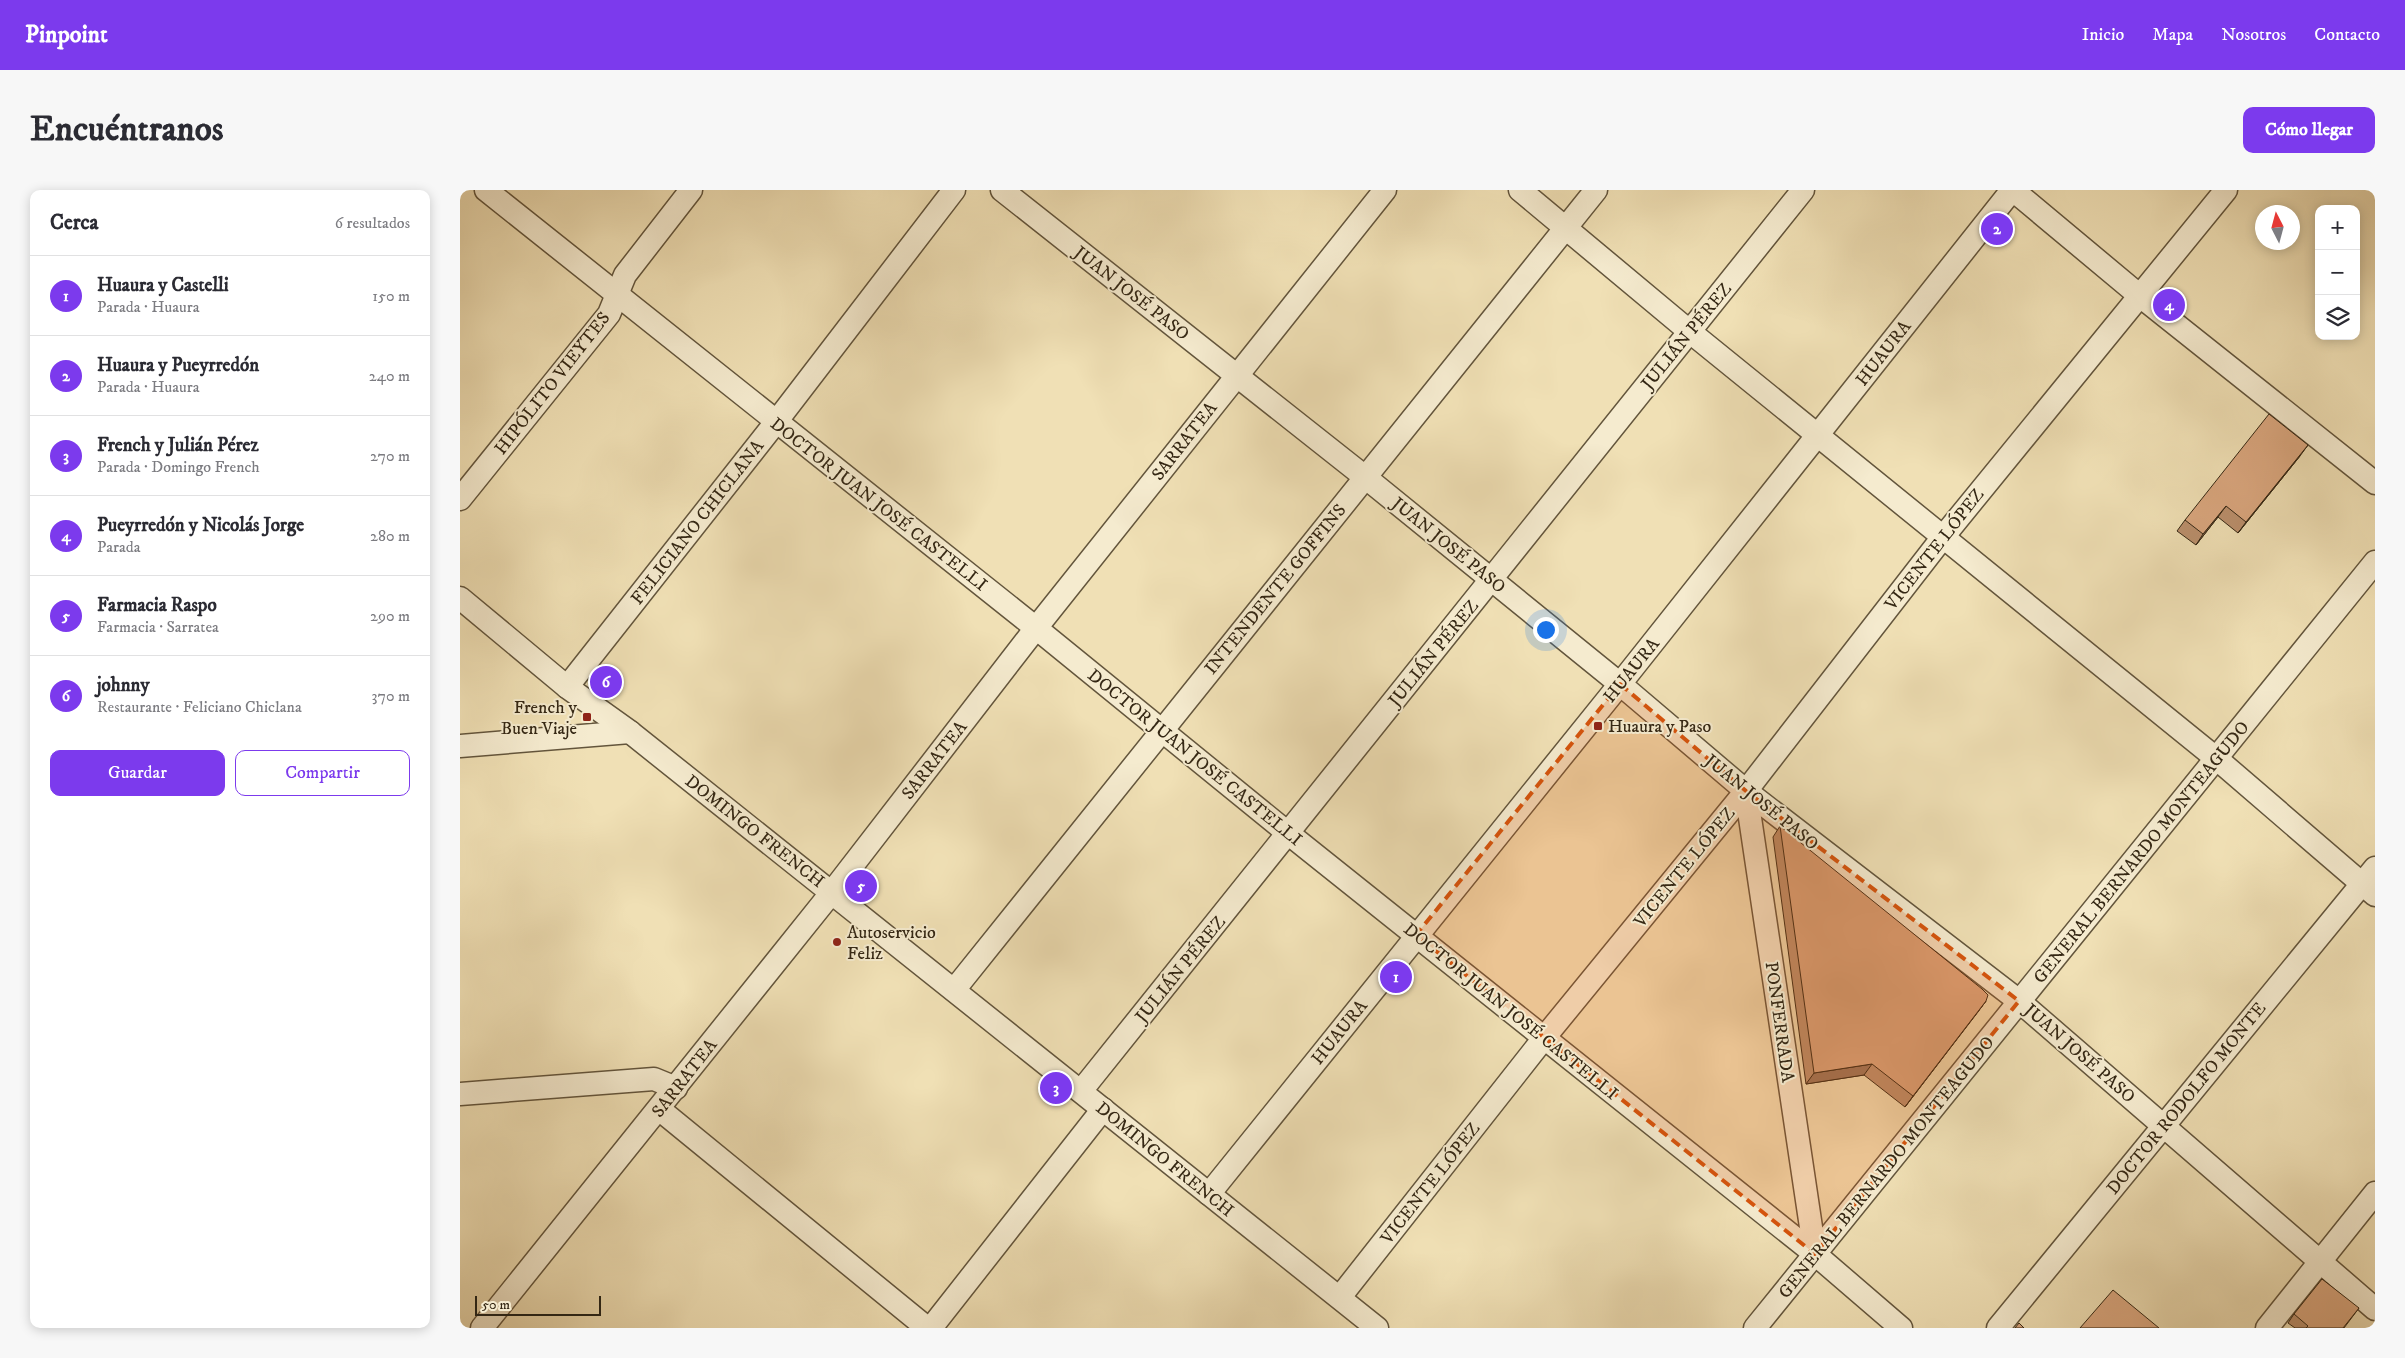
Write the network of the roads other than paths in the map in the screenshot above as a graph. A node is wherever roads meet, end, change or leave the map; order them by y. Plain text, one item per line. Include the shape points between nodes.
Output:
1 (486, 190) edge
2 (691, 190) edge
3 (954, 190) edge
4 (1002, 190) edge
5 (1385, 190) edge
6 (1520, 190) edge
7 (1596, 190) edge
8 (1803, 190) edge
9 (2012, 190) edge
10 (2226, 190) edge
11 (1566, 228) junction
12 (618, 293) junction
13 (2140, 296) junction
14 (1689, 331) junction
15 (1237, 375) junction
16 (776, 422) junction
17 (1818, 435) junction
18 (1365, 477) junction
19 (2375, 483) edge
20 (460, 499) edge
21 (1943, 537) junction
22 (2375, 562) edge
23 (1492, 581) junction
24 (460, 598) edge
25 (1036, 628) junction
26 (1620, 684) junction
27 (567, 687) junction
28 (1162, 730) junction
29 (630, 732) junction
30 (460, 746) edge
31 (2217, 759) junction
32 (1746, 791) junction
33 (1289, 834) junction
34 (2371, 882) edge
35 (832, 892) junction
36 (1416, 936) junction
37 (954, 990) junction
38 (2020, 1001) junction
39 (1544, 1038) junction
40 (676, 1088) junction
41 (1081, 1091) junction
42 (460, 1094) edge
43 (1103, 1109) junction
44 (659, 1110) junction
45 (2164, 1124) junction
46 (2375, 1192) edge
47 (1209, 1194) junction
48 (1815, 1254) junction
49 (2320, 1262) junction
50 (1340, 1297) junction
51 (2375, 1309) edge
52 (487, 1326) edge
53 (929, 1328) edge
54 (1377, 1328) edge
55 (1755, 1328) edge
56 (1901, 1328) edge
57 (1998, 1328) edge
58 (2267, 1328) edge

1 - 12 street, DOCTOR JUAN JOSÉ CASTELLI
2 - 12 street, HIPÓLITO VIEYTES via 625,275
3 - 16 street, FELICIANO CHICLANA
4 - 15 street, JUAN JOSÉ PASO
5 - 15 street, SARRATEA
6 - 11 street
7 - 11 street, INTENDENTE GOFFINS
8 - 14 street, JULIÁN PÉREZ
9 - 13 street
9 - 17 street, HUAURA
10 - 13 street, VICENTE LÓPEZ
11 - 14 street
11 - 18 street, INTENDENTE GOFFINS
12 - 16 street, DOCTOR JUAN JOSÉ CASTELLI
12 - 20 street, HIPÓLITO VIEYTES via 609,314
13 - 19 street
13 - 21 street, VICENTE LÓPEZ
14 - 17 street
14 - 23 street, JULIÁN PÉREZ
15 - 18 street, JUAN JOSÉ PASO
15 - 25 street, SARRATEA
16 - 25 street, DOCTOR JUAN JOSÉ CASTELLI
16 - 27 street, FELICIANO CHICLANA
17 - 21 street
17 - 26 street, HUAURA
18 - 23 street, JUAN JOSÉ PASO
18 - 28 street, INTENDENTE GOFFINS
21 - 31 street
21 - 32 street, VICENTE LÓPEZ
22 - 31 street, GENERAL BERNARDO MONTEAGUDO
23 - 26 street, JUAN JOSÉ PASO
23 - 33 street, JULIÁN PÉREZ
24 - 27 street, DOMINGO FRENCH
25 - 28 street, DOCTOR JUAN JOSÉ CASTELLI
25 - 35 street, SARRATEA
26 - 32 street, JUAN JOSÉ PASO
26 - 36 street, HUAURA
27 - 29 street, DOMINGO FRENCH
28 - 33 street, DOCTOR JUAN JOSÉ CASTELLI
28 - 37 street, INTENDENTE GOFFINS
29 - 30 street
29 - 35 street, DOMINGO FRENCH
31 - 34 street
31 - 38 street, GENERAL BERNARDO MONTEAGUDO
32 - 38 street, JUAN JOSÉ PASO
32 - 39 street, VICENTE LÓPEZ
32 - 48 street, PONFERRADA
33 - 36 street, DOCTOR JUAN JOSÉ CASTELLI
33 - 41 street, JULIÁN PÉREZ
34 - 45 street, DOCTOR RODOLFO MONTE
35 - 37 street, DOMINGO FRENCH
35 - 40 street, SARRATEA
36 - 39 street, DOCTOR JUAN JOSÉ CASTELLI
36 - 47 street, HUAURA
37 - 41 street, DOMINGO FRENCH
38 - 45 street, JUAN JOSÉ PASO
38 - 48 street, GENERAL BERNARDO MONTEAGUDO
39 - 48 street, DOCTOR JUAN JOSÉ CASTELLI
39 - 50 street, VICENTE LÓPEZ
40 - 42 street via 654,1079
40 - 44 street, SARRATEA
41 - 43 street, DOMINGO FRENCH
43 - 47 street, DOMINGO FRENCH
43 - 53 street
44 - 52 street, SARRATEA
44 - 53 street
45 - 49 street, JUAN JOSÉ PASO
45 - 57 street, DOCTOR RODOLFO MONTE
46 - 49 street
47 - 50 street, DOMINGO FRENCH
48 - 55 street, GENERAL BERNARDO MONTEAGUDO
48 - 56 street, DOCTOR JUAN JOSÉ CASTELLI
49 - 51 street, JUAN JOSÉ PASO
49 - 58 street
50 - 54 street, DOMINGO FRENCH

